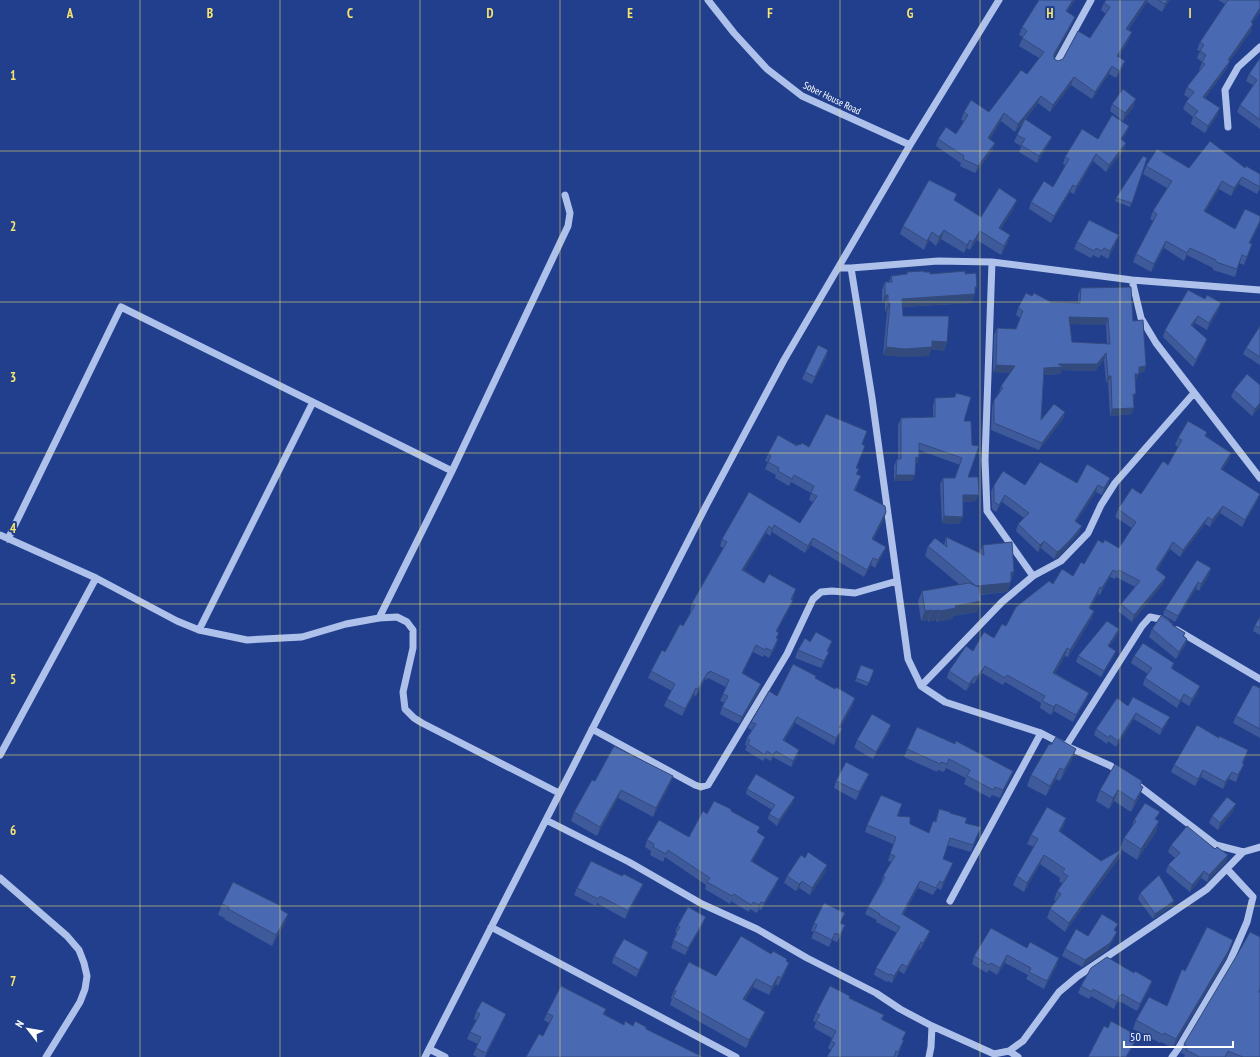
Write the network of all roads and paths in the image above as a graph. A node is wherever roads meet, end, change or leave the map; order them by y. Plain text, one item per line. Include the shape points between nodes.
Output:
1 (708, 0) edge
2 (999, 0) edge
3 (1091, 0) edge
4 (1260, 47) edge
5 (1056, 64) edge
6 (1228, 128) dead end
7 (910, 145) junction
8 (565, 195) dead end
9 (992, 262) junction
10 (838, 268) junction
11 (851, 268) junction
12 (1132, 280) junction
13 (1260, 290) edge
14 (1194, 393) junction
15 (313, 402) junction
16 (452, 471) junction
17 (1260, 478) edge
18 (0, 535) edge
19 (8, 539) junction
20 (1033, 576) junction
21 (96, 578) junction
22 (897, 581) junction
23 (379, 618) junction
24 (199, 630) junction
25 (1260, 679) edge
26 (921, 686) junction
27 (592, 729) junction
28 (1041, 733) junction
29 (1066, 746) junction
30 (0, 755) edge
31 (559, 793) junction
32 (546, 820) junction
33 (1260, 847) edge
34 (1243, 852) junction
35 (1227, 869) junction
36 (0, 878) edge
37 (950, 901) dead end
38 (491, 927) junction
39 (932, 1026) junction
40 (429, 1049) junction
41 (1009, 1051) junction
42 (46, 1057) edge
43 (425, 1057) edge
44 (445, 1057) edge
45 (736, 1057) edge
46 (929, 1057) edge
47 (1018, 1057) edge
48 (1172, 1057) edge

1 - 7 street, Sober House Road via 767,69 802,96
2 - 7 street
3 - 5 street
4 - 6 street via 1238,67 1225,90
7 - 10 street
8 - 16 street via 570,213 568,226
9 - 11 street via 938,261
9 - 12 street
9 - 20 street via 985,460 987,511
10 - 11 street
10 - 27 street via 706,506
11 - 22 street
12 - 13 street
12 - 14 street via 1141,318 1156,343
14 - 17 street
14 - 20 street via 1115,483 1088,533 1061,561
15 - 16 street
15 - 19 street via 121,307
15 - 24 street
16 - 23 street
18 - 19 street
19 - 21 street
20 - 26 street via 1002,602
21 - 24 street
21 - 30 street
22 - 26 street via 908,659
22 - 27 street via 855,593 821,592 813,599 787,654 708,785 695,785
23 - 24 street via 346,624 302,637 247,640
23 - 31 street via 397,617 407,622 413,630 413,648 404,692 406,709 414,718
25 - 29 street via 1160,620 1150,617
26 - 28 street via 945,702
27 - 31 street
28 - 29 street
28 - 37 street
29 - 34 street via 1111,766 1216,845
31 - 32 street
32 - 38 street
32 - 39 street via 629,862 702,904 757,929
33 - 34 street
34 - 35 street
35 - 41 street via 1206,890 1078,976 1059,992 1023,1041
35 - 48 street via 1253,897 1247,922 1230,961
36 - 42 street via 67,936 84,963 87,976 80,1002
38 - 40 street
38 - 45 street
39 - 41 street via 994,1054
39 - 46 street
40 - 43 street
40 - 44 street
41 - 47 street

